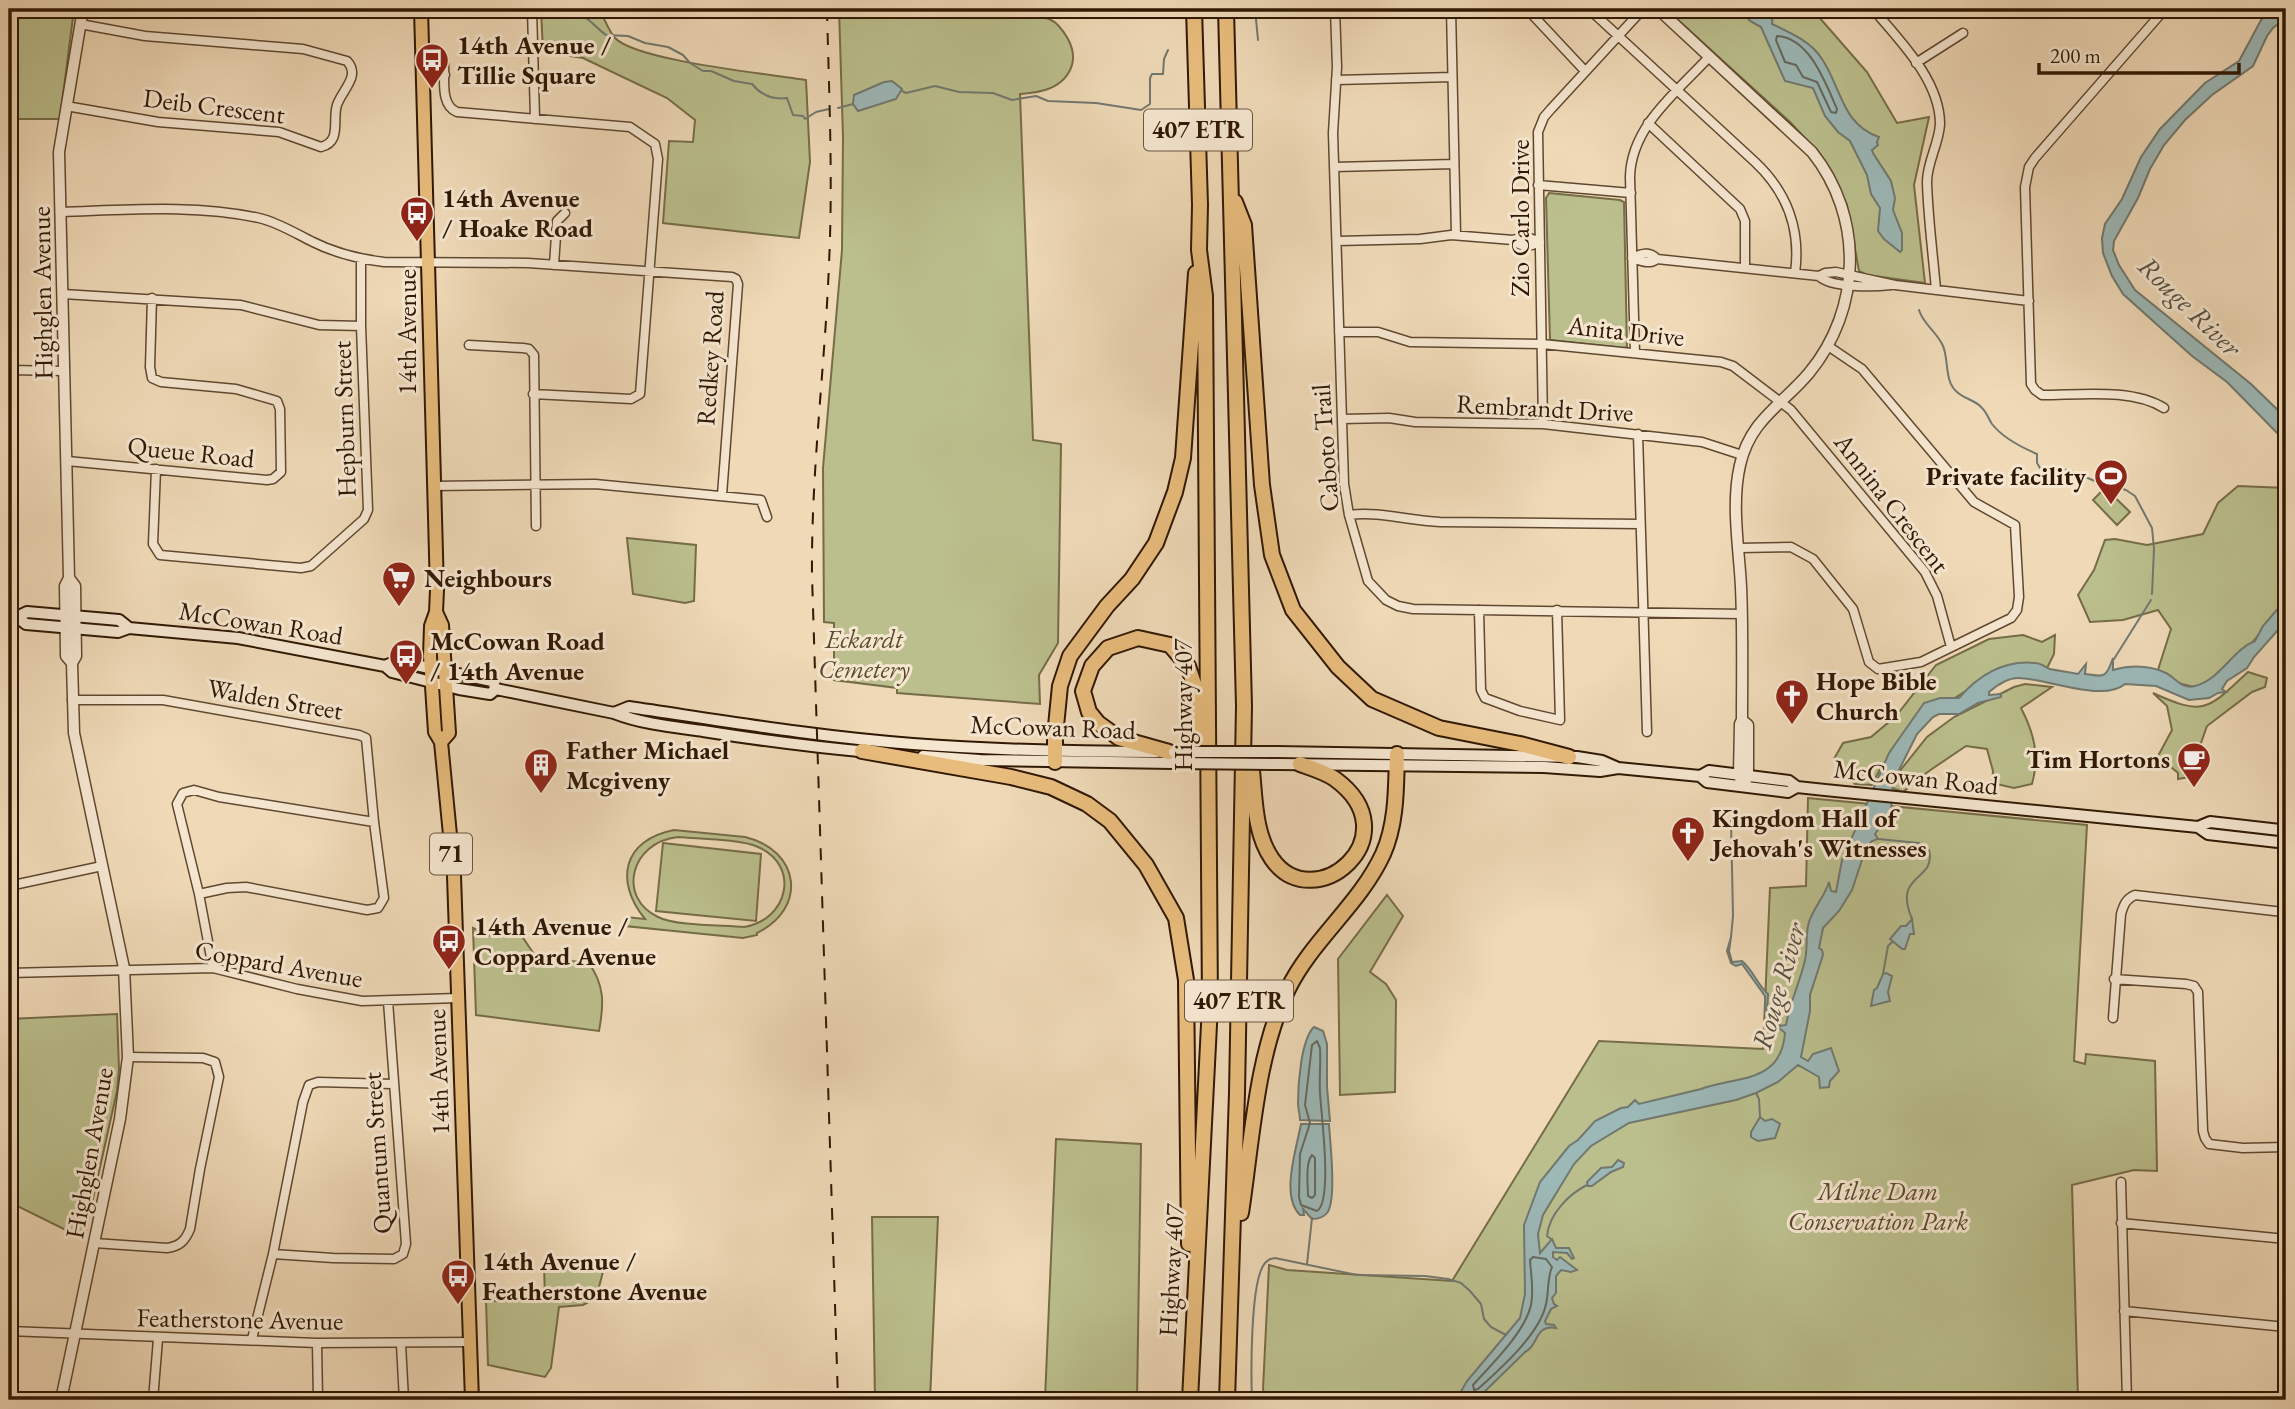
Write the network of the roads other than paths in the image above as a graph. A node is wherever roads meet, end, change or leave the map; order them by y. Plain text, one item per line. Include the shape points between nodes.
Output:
1 (83, 9) edge
2 (421, 9) edge
3 (532, 9) edge
4 (1194, 9) edge
5 (1226, 9) edge
6 (1335, 9) edge
7 (1451, 9) edge
8 (1527, 9) edge
9 (1589, 9) edge
10 (1643, 9) edge
11 (1658, 9) edge
12 (1873, 9) edge
13 (2165, 9) edge
14 (80, 24) junction
15 (1963, 33) dead end
16 (1618, 36) junction
17 (1710, 56) junction
18 (1916, 63) junction
19 (444, 65) dead end
20 (1586, 71) junction
21 (423, 73) junction
22 (444, 75) junction
23 (1452, 77) junction
24 (1336, 80) junction
25 (1678, 91) junction
26 (66, 106) junction
27 (535, 120) junction
28 (1648, 123) junction
29 (1454, 163) junction
30 (1334, 167) junction
31 (1538, 185) junction
32 (1231, 189) junction
33 (1630, 193) junction
34 (61, 212) junction
35 (565, 213) dead end
36 (1456, 235) junction
37 (1336, 241) junction
38 (1540, 243) junction
39 (1199, 250) junction
40 (1632, 258) junction
41 (361, 259) junction
42 (429, 264) junction
43 (554, 265) junction
44 (1745, 268) junction
45 (649, 271) junction
46 (1795, 273) junction
47 (1850, 280) junction
48 (1936, 290) junction
49 (63, 294) junction
50 (152, 298) junction
51 (2029, 301) junction
52 (361, 326) junction
53 (1339, 332) junction
54 (1542, 344) junction
55 (468, 345) dead end
56 (1828, 346) junction
57 (1635, 353) junction
58 (9, 370) edge
59 (65, 371) junction
60 (1740, 371) joint
61 (533, 394) junction
62 (1779, 401) junction
63 (2164, 408) dead end
64 (1342, 419) junction
65 (1544, 424) junction
66 (1638, 435) junction
67 (1742, 455) junction
68 (67, 461) junction
69 (156, 469) junction
70 (535, 484) junction
71 (433, 486) junction
72 (722, 495) junction
73 (1349, 515) junction
74 (767, 517) dead end
75 (1640, 524) junction
76 (536, 526) dead end
77 (1739, 548) junction
78 (1479, 610) junction
79 (1558, 610) junction
80 (436, 612) junction
81 (1643, 612) junction
82 (1742, 614) junction
83 (71, 616) junction
84 (13, 617) edge
85 (71, 628) junction
86 (129, 628) junction
87 (1951, 646) junction
88 (431, 675) junction
89 (445, 679) junction
90 (72, 700) junction
91 (614, 713) junction
92 (1244, 723) junction
93 (1647, 732) dead end
94 (441, 743) junction
95 (862, 751) junction
96 (1172, 756) junction
97 (1055, 757) junction
98 (1569, 757) junction
99 (1397, 759) junction
100 (1300, 764) junction
101 (1618, 768) junction
102 (1208, 778) junction
103 (1743, 779) junction
104 (374, 822) junction
105 (2286, 836) edge
106 (2286, 862) edge
107 (102, 866) junction
108 (9, 886) edge
109 (199, 894) junction
110 (2283, 912) junction
111 (124, 968) junction
112 (213, 968) junction
113 (9, 973) edge
114 (2115, 979) junction
115 (458, 998) junction
116 (388, 1001) junction
117 (2113, 1018) dead end
118 (2286, 1050) edge
119 (128, 1057) junction
120 (394, 1084) junction
121 (2286, 1147) edge
122 (2121, 1182) dead end
123 (2121, 1223) junction
124 (2286, 1239) edge
125 (94, 1243) junction
126 (273, 1254) junction
127 (1231, 1280) junction
128 (2124, 1311) junction
129 (2286, 1327) edge
130 (9, 1331) edge
131 (75, 1335) junction
132 (158, 1339) junction
133 (252, 1339) junction
134 (471, 1342) junction
135 (317, 1343) junction
136 (401, 1344) junction
137 (1190, 1394) edge
138 (61, 1400) edge
139 (153, 1400) edge
140 (318, 1400) edge
141 (404, 1400) edge
142 (472, 1400) edge
143 (1227, 1400) edge
144 (2127, 1400) edge

1 - 14 street, Highglen Avenue
2 - 21 main road, 14th Avenue / 71
3 - 27 street
4 - 39 highway, Highway 407 / 407 ETR
5 - 32 highway, 407 ETR
6 - 24 street, Caboto Trail
7 - 23 street
8 - 20 street
9 - 16 street
10 - 16 street, Zio Carlo Drive
11 - 17 street
12 - 18 street
13 - 51 street via 2029,167 2025,187
14 - 26 street, Highglen Avenue
14 - 26 street, Deib Crescent via 145,36 303,49 347,61 352,79 337,107 333,140 321,148 279,132 158,122
15 - 18 street
16 - 20 street, Zio Carlo Drive
16 - 25 street
17 - 25 street
17 - 47 street via 1821,164 1845,218
18 - 48 street via 1939,113 1927,181
19 - 22 street
20 - 31 street, Zio Carlo Drive via 1541,124
21 - 22 street
21 - 42 main road, 14th Avenue / 71
22 - 27 street via 446,103 451,110
23 - 24 street
23 - 29 street
24 - 30 street, Caboto Trail
25 - 28 street
25 - 46 street via 1764,171 1784,198 1794,223
26 - 34 street, Highglen Avenue via 59,152
27 - 45 street via 630,127 655,144 657,188
28 - 33 street via 1634,150
28 - 44 street via 1741,209
29 - 30 street
29 - 36 street
30 - 37 street, Caboto Trail
31 - 33 street
31 - 38 street, Zio Carlo Drive
32 - 92 highway, 407 ETR
32 - 98 highway via 1244,225 1262,485 1272,555 1293,610 1338,667 1372,699 1440,728
33 - 40 street
34 - 41 street, Redkey Road via 161,209 247,216
34 - 49 street, Highglen Avenue
35 - 43 street via 557,221
36 - 37 street
36 - 38 street via 1513,240 1530,247
37 - 53 street, Caboto Trail
38 - 54 street, Zio Carlo Drive
39 - 97 highway via 1182,458 1175,492 1156,544 1070,656 1060,686
39 - 102 highway, Highway 407 / 407 ETR via 1205,296
40 - 44 street
40 - 57 street
41 - 42 street, Redkey Road
41 - 52 street, Hepburn Street
42 - 43 street, Redkey Road
42 - 71 main road, 14th Avenue / 71
43 - 45 street, Redkey Road
44 - 46 street
45 - 61 street via 637,397
45 - 72 street, Redkey Road via 724,276 738,284
46 - 47 street via 1824,281
47 - 48 street
47 - 56 street
48 - 51 street
49 - 50 street
49 - 59 street, Highglen Avenue
50 - 52 street via 241,304 319,325
50 - 69 street, Queue Road via 152,378 236,389 277,401 280,409 281,472 273,479
51 - 63 street via 2030,376 2035,390 2042,395 2144,398
52 - 69 street, Hepburn Street via 368,510 311,566 160,555 153,544
53 - 54 street, Anita Drive via 1378,332 1409,342
53 - 64 street, Caboto Trail
54 - 57 street, Anita Drive
54 - 65 street, Zio Carlo Drive
55 - 61 street via 529,349 535,362
56 - 62 street via 1805,378
56 - 87 street via 1862,369 1974,502 2016,527 2017,610 2006,622
57 - 60 street, Anita Drive via 1721,362
58 - 59 street
59 - 68 street, Highglen Avenue
60 - 62 street, Annina Crescent
61 - 70 street
62 - 67 street
62 - 87 street, Annina Crescent via 1925,572
64 - 65 street, Rembrandt Drive
64 - 73 street, Caboto Trail
65 - 66 street, Rembrandt Drive
66 - 67 street, Rembrandt Drive via 1707,442
66 - 75 street
67 - 77 street via 1736,498
68 - 69 street, Queue Road
68 - 83 street, Highglen Avenue via 69,578 75,586
70 - 71 street
70 - 72 street via 605,484
70 - 76 street
71 - 80 main road, 14th Avenue / 71
72 - 74 street via 761,500
73 - 75 street via 1379,513 1440,522
73 - 78 street, Caboto Trail via 1368,581 1386,600 1407,608
75 - 81 street
77 - 82 street
77 - 87 street via 1791,547 1813,559 1853,609 1875,668 1910,665
78 - 79 street, Caboto Trail
78 - 79 street via 1485,698 1560,720
79 - 81 street, Caboto Trail
80 - 88 main road, 14th Avenue / 71 via 431,626
80 - 89 main road, 14th Avenue / 71 via 442,625
81 - 82 street, Caboto Trail
81 - 93 street
82 - 103 street via 1742,720 1748,725
83 - 84 main road, McCowan Road via 27,612
83 - 85 street, Highglen Avenue
83 - 86 main road, McCowan Road via 119,620
84 - 85 main road, McCowan Road via 26,624
85 - 86 main road, McCowan Road via 118,632
85 - 90 street, Highglen Avenue via 76,656
86 - 88 main road, McCowan Road via 238,638 385,666 396,661
88 - 89 main road, McCowan Road
88 - 94 main road, 14th Avenue / 71 via 435,732
89 - 91 main road, McCowan Road via 492,681 496,689
89 - 94 main road, 14th Avenue / 71 via 449,733
90 - 104 street, Walden Street via 163,701 359,735 368,743
90 - 107 street, Highglen Avenue via 74,733
91 - 95 main road, McCowan Road via 658,725
91 - 97 main road, McCowan Road via 629,707 794,732
92 - 100 highway via 1260,835 1284,872 1321,880 1353,859 1364,837 1363,816 1349,791 1332,777
92 - 127 highway, 407 ETR
94 - 115 main road, 14th Avenue / 71 via 454,876
95 - 97 main road, McCowan Road via 980,760
95 - 137 highway via 1028,781 1087,804 1110,821 1146,865 1176,918 1186,980
96 - 97 main road, McCowan Road
96 - 99 main road, McCowan Road, bridge via 1277,752
96 - 100 main road, McCowan Road, bridge
96 - 102 highway via 1119,738 1088,712 1083,691 1092,666 1108,648 1138,638 1170,645 1188,666
98 - 99 main road, McCowan Road
98 - 101 main road, McCowan Road
99 - 100 main road, McCowan Road
99 - 101 main road, McCowan Road via 1600,771
99 - 127 highway via 1394,816 1383,853 1289,987 1273,1026
101 - 103 main road, McCowan Road via 1700,776 1707,782
102 - 137 highway, Highway 407 / 407 ETR via 1210,1005
103 - 105 main road, McCowan Road via 2198,827 2210,822 2280,830
104 - 109 street, Walden Street via 384,898 378,908 367,910 246,887
104 - 109 street via 194,790 183,793 177,804
106 - 110 street
107 - 108 street
107 - 111 street, Highglen Avenue
109 - 112 street
110 - 114 street via 2129,897 2121,914
110 - 118 street
111 - 112 street, Coppard Avenue
111 - 113 street, Coppard Avenue
111 - 119 street, Highglen Avenue
112 - 116 street, Coppard Avenue via 297,989
114 - 117 street
114 - 121 street via 2186,984 2198,992 2203,1130 2209,1144
115 - 116 street, Coppard Avenue
115 - 134 main road, 14th Avenue / 71
116 - 120 street, Quantum Street
119 - 125 street, Highglen Avenue
119 - 125 street via 203,1058 215,1062 219,1077 187,1237 167,1248
120 - 126 street via 309,1085
120 - 126 street, Quantum Street via 403,1254 394,1259
122 - 123 street
123 - 124 street
123 - 128 street
125 - 131 street, Highglen Avenue
126 - 133 street
127 - 143 highway, 407 ETR
128 - 129 street
128 - 144 street
130 - 131 street, Featherstone Avenue
131 - 132 street, Featherstone Avenue
131 - 138 street, Highglen Avenue
132 - 133 street, Featherstone Avenue
132 - 139 street
133 - 135 street, Featherstone Avenue
134 - 136 street, Featherstone Avenue
134 - 142 main road, 14th Avenue / 71
135 - 136 street, Featherstone Avenue
135 - 140 street
136 - 141 street

